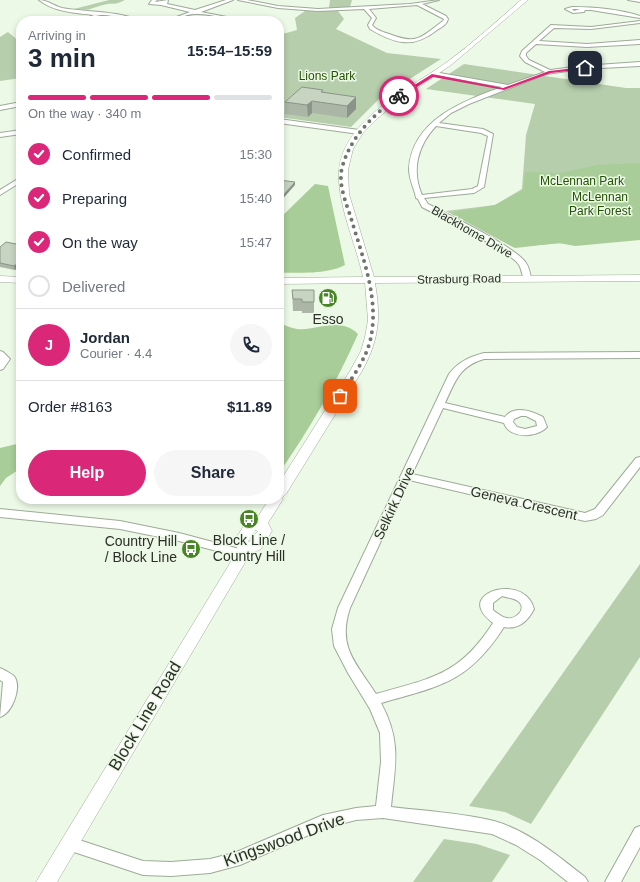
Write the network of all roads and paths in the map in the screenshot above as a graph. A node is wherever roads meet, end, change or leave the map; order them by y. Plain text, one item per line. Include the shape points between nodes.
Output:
1 (41, 0) edge
2 (155, 0) edge
3 (231, 0) edge
4 (240, 0) edge
5 (437, 0) edge
6 (525, 0) edge
7 (630, 0) edge
8 (640, 1) edge
9 (164, 2) edge
10 (418, 4) junction
11 (366, 8) junction
12 (583, 9) dead end
13 (196, 12) junction
14 (100, 14) junction
15 (95, 16) edge
16 (111, 16) edge
17 (184, 16) edge
18 (218, 16) edge
19 (640, 18) edge
20 (640, 22) edge
21 (534, 42) junction
22 (640, 42) edge
23 (640, 64) edge
24 (550, 72) junction
25 (434, 74) junction
26 (506, 88) junction
27 (16, 105) edge
28 (0, 108) edge
29 (284, 122) edge
30 (435, 124) junction
31 (359, 132) junction
32 (16, 133) edge
33 (0, 135) edge
34 (16, 182) edge
35 (0, 193) edge
36 (418, 197) junction
37 (527, 278) junction
38 (640, 278) edge
39 (0, 279) edge
40 (16, 280) edge
41 (369, 280) junction
42 (284, 281) edge
43 (0, 354) edge
44 (640, 355) edge
45 (0, 367) edge
46 (440, 405) junction
47 (508, 421) dead end
48 (640, 460) edge
49 (407, 476) junction
50 (284, 486) edge
51 (273, 504) edge
52 (0, 513) edge
53 (244, 552) junction
54 (500, 621) dead end
55 (0, 673) edge
56 (373, 700) junction
57 (0, 712) edge
58 (383, 812) junction
59 (640, 833) edge
60 (70, 844) junction
61 (46, 882) edge
62 (580, 882) edge
63 (613, 882) edge

1 - 14 street via 57,8
2 - 9 street via 151,2
3 - 13 street
4 - 11 street via 303,9
5 - 10 street
6 - 25 street via 466,51
7 - 8 street
9 - 13 street
10 - 11 street
10 - 11 street via 446,19 421,40 413,42 400,41 372,28 370,26 374,18
12 - 19 street
13 - 17 street
13 - 18 street
14 - 15 street
14 - 16 street
20 - 21 street via 591,28 552,26
21 - 22 street via 587,47
21 - 24 street via 524,52 524,58
23 - 24 street, Blackhorne Drive
24 - 26 street, Blackhorne Drive
25 - 26 street
25 - 31 street via 393,101
26 - 30 street, Blackhorne Drive via 452,110
27 - 28 street
29 - 31 street
30 - 36 street, Blackhorne Drive via 424,138 413,161 412,178
30 - 36 street via 483,131 491,135 481,187 474,191
31 - 41 street via 342,169 342,181
32 - 33 street
34 - 35 street
36 - 37 street, Blackhorne Drive via 425,205 516,257 523,264
37 - 38 street, Strasburg Road
37 - 41 street, Strasburg Road
39 - 40 street
41 - 42 street, Strasburg Road
41 - 50 street via 373,325 366,352
43 - 45 street via 6,359
44 - 46 street, Selkirk Drive via 504,355 473,358 465,362 454,374
46 - 47 street
46 - 49 street, Selkirk Drive
48 - 49 street, Geneva Crescent via 599,512 585,517
49 - 56 street, Selkirk Drive via 339,623 340,646
51 - 53 street, Block Line Road via 261,523 265,531 256,545
52 - 53 street via 120,525
53 - 60 street, Block Line Road
54 - 56 street via 490,638 463,667 434,682
55 - 57 street via 9,680 9,700
56 - 58 street, Selkirk Drive via 387,732 388,756
58 - 60 street, Kingswood Drive via 356,814 323,822 235,860 210,866 143,868
58 - 62 street, Kingswood Drive via 494,828 521,840
59 - 63 street
60 - 61 street, Block Line Road

